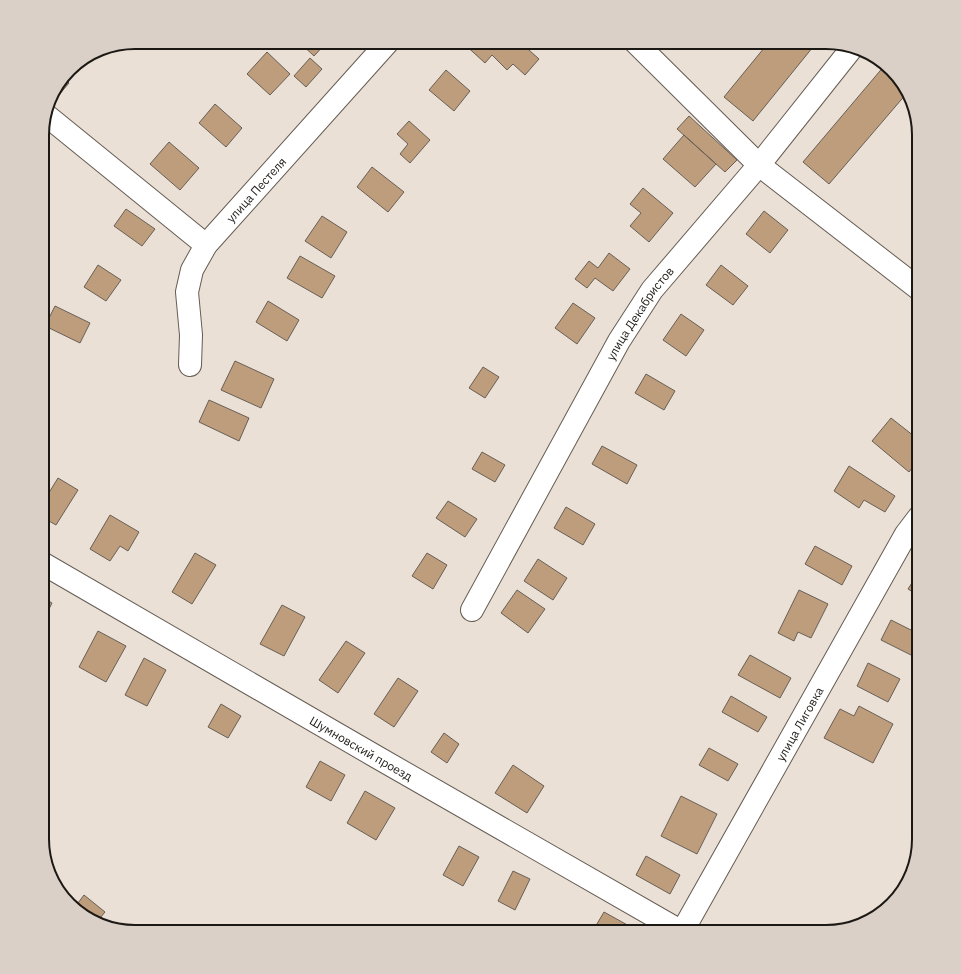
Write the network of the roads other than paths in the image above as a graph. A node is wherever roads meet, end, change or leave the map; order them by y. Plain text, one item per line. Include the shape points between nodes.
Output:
1 (382, 49) edge
2 (642, 49) edge
3 (849, 52) edge
4 (51, 119) edge
5 (759, 165) junction
6 (206, 245) junction
7 (912, 284) edge
8 (190, 365) dead end
9 (912, 526) edge
10 (49, 567) edge
11 (472, 610) dead end
12 (670, 925) edge
13 (686, 925) edge

1 - 6 street, улица Пестеля
2 - 5 street
3 - 5 street, улица Декабристов
4 - 6 street
5 - 7 street
5 - 11 street, улица Декабристов via 652,290 619,341
6 - 8 street, улица Пестеля via 192,270 187,292 191,335
9 - 13 street, улица Лиговка
10 - 12 street, Шумновский проезд

